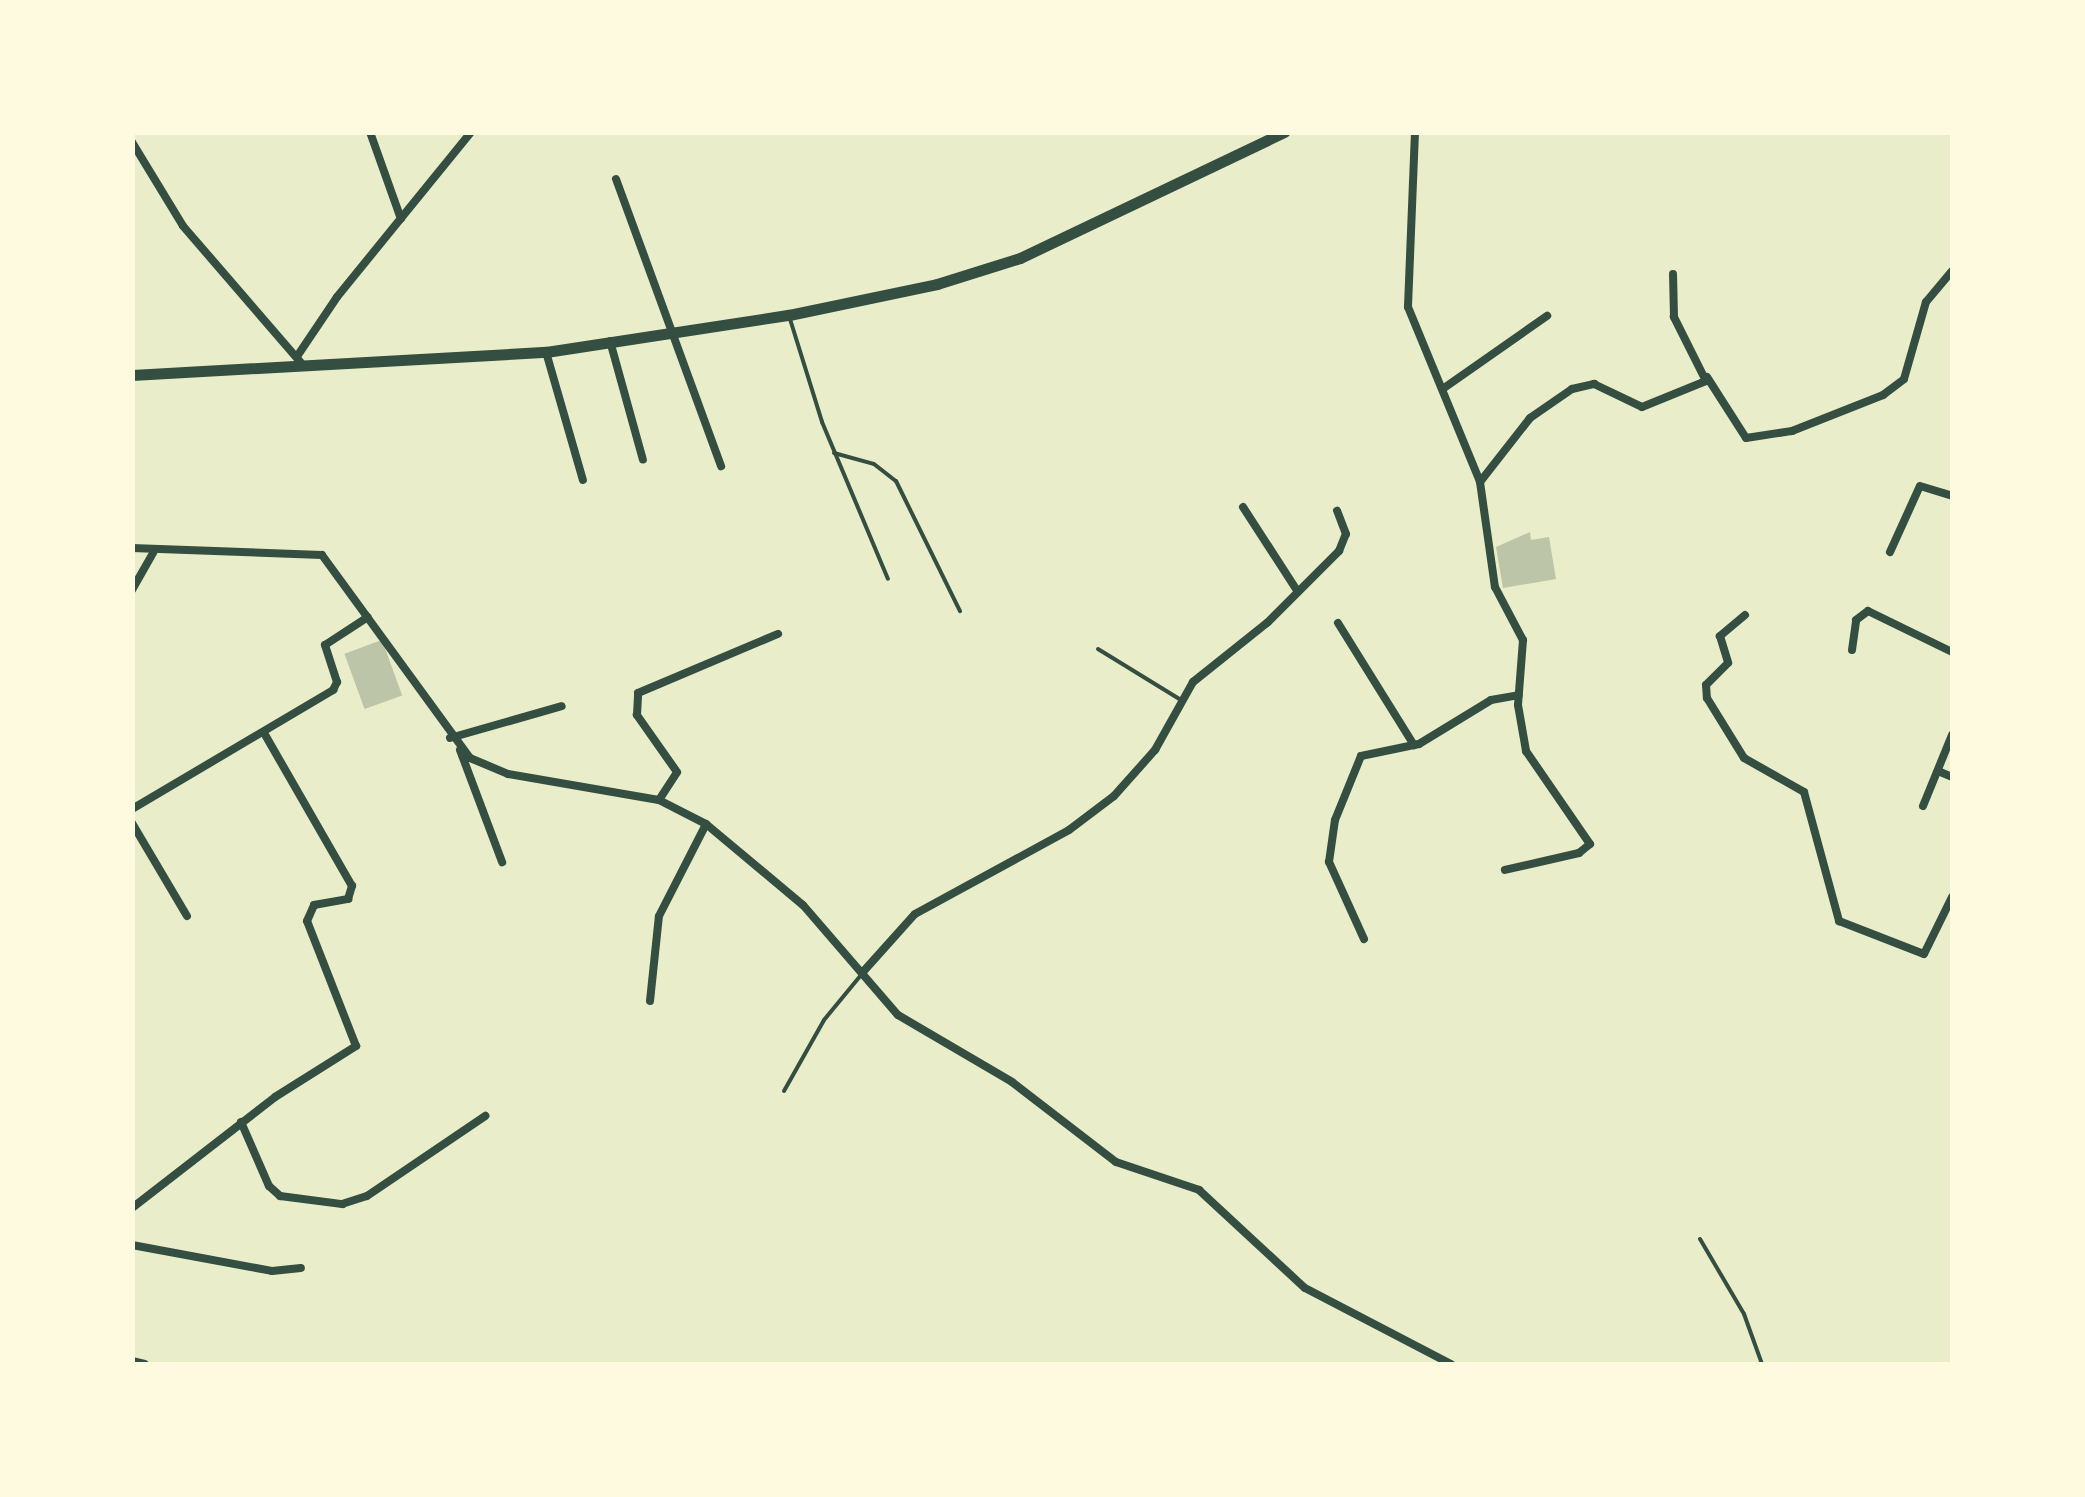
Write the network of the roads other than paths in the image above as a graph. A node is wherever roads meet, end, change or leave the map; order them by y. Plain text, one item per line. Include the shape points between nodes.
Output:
1 (370, 132) edge
2 (472, 132) edge
3 (1284, 132) edge
4 (1415, 132) edge
5 (132, 142) edge
6 (616, 179) dead end
7 (401, 219) junction
8 (1952, 271) edge
9 (1673, 274) dead end
10 (789, 315) junction
11 (1547, 316) dead end
12 (676, 330) junction
13 (610, 341) junction
14 (546, 352) junction
15 (301, 360) junction
16 (132, 375) edge
17 (1707, 378) junction
18 (1444, 388) junction
19 (834, 453) junction
20 (643, 460) dead end
21 (721, 466) dead end
22 (583, 480) dead end
23 (1480, 482) junction
24 (1952, 496) edge
25 (1243, 506) dead end
26 (1337, 511) dead end
27 (132, 548) edge
28 (153, 552) junction
29 (1890, 552) dead end
30 (888, 579) dead end
31 (132, 590) edge
32 (1298, 592) junction
33 (960, 611) dead end
34 (1744, 615) dead end
35 (368, 617) junction
36 (1338, 624) dead end
37 (778, 634) dead end
38 (1098, 648) dead end
39 (1852, 650) dead end
40 (1952, 652) edge
41 (1519, 695) junction
42 (1182, 700) junction
43 (562, 706) dead end
44 (264, 733) junction
45 (1952, 735) edge
46 (450, 738) junction
47 (1414, 745) junction
48 (460, 750) junction
49 (1938, 771) junction
50 (1952, 777) edge
51 (659, 800) junction
52 (1924, 806) dead end
53 (132, 809) edge
54 (132, 823) edge
55 (706, 824) junction
56 (502, 862) dead end
57 (1505, 870) dead end
58 (1952, 898) edge
59 (186, 916) dead end
60 (1364, 940) dead end
61 (862, 973) junction
62 (650, 1001) dead end
63 (784, 1091) dead end
64 (485, 1116) dead end
65 (240, 1122) junction
66 (132, 1208) edge
67 (1700, 1239) dead end
68 (132, 1245) edge
69 (301, 1268) dead end
70 (132, 1361) edge
71 (145, 1364) edge
72 (1452, 1364) edge
73 (1762, 1364) edge

1 - 7 street
2 - 7 street
3 - 10 main road via 1020,258 938,284
4 - 18 street via 1408,307
5 - 15 street via 184,226
6 - 12 street
7 - 15 street
8 - 17 street via 1926,302 1904,379 1883,395 1809,426 1746,438
9 - 17 street via 1674,317
10 - 12 main road
10 - 19 lane
11 - 18 street
12 - 13 main road
12 - 21 street
13 - 14 main road
13 - 20 street
14 - 15 main road
14 - 22 street
15 - 16 main road
17 - 23 street via 1642,408 1594,384 1572,390 1530,418
18 - 23 street
19 - 30 lane
19 - 33 lane via 874,464 896,480
23 - 41 street via 1492,573 1526,651
24 - 29 street via 1920,486
25 - 32 street
26 - 32 street via 1345,541
27 - 28 street
28 - 31 street
28 - 35 street via 322,555
32 - 42 street via 1208,668
34 - 58 street via 1720,636 1728,663 1706,686 1707,698 1744,758 1804,792 1840,921 1924,954
35 - 44 street via 325,645 336,687
35 - 46 street
36 - 47 street
37 - 51 street via 638,693 637,716 677,772
38 - 42 lane
39 - 40 street via 1856,620 1868,611
41 - 47 street via 1491,700
41 - 57 street via 1534,770 1590,844 1580,853
42 - 61 street via 1155,750 1114,796 1070,830 915,914
43 - 46 street
44 - 53 street
44 - 65 street via 352,886 348,899 320,902 308,921 356,1046
45 - 49 street
46 - 48 street
47 - 60 street via 1360,756 1335,820 1329,862
48 - 51 street via 508,774
48 - 56 street
49 - 50 street
49 - 52 street
51 - 55 street
54 - 59 street
55 - 61 street via 763,866
55 - 62 street via 658,916
61 - 63 lane via 818,1030
61 - 72 street via 898,1014 1012,1082 1106,1156 1199,1190 1305,1288
64 - 65 street via 367,1196 342,1204 280,1196
65 - 66 street
67 - 73 lane via 1744,1314
68 - 69 street via 272,1271
70 - 71 street

